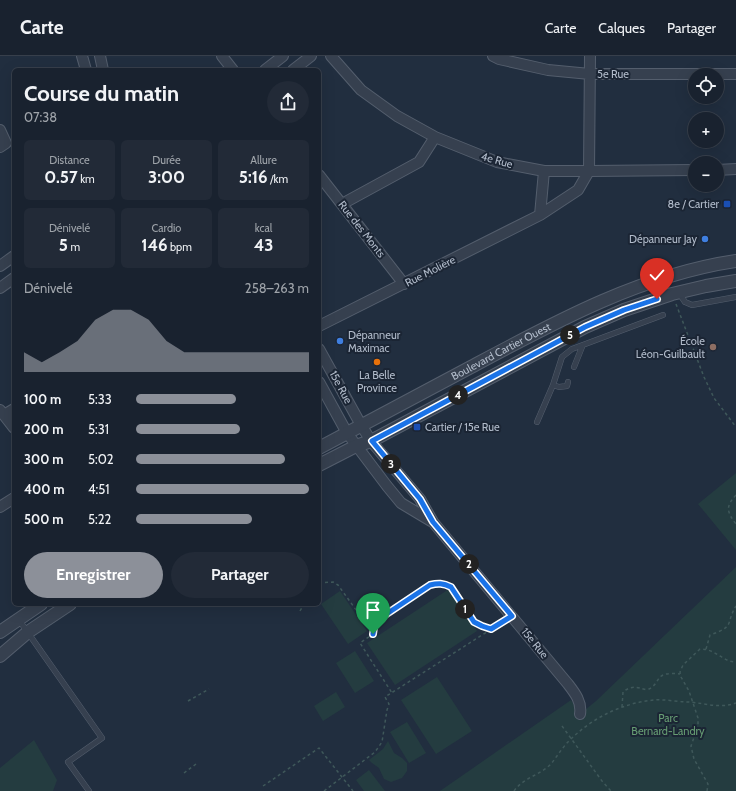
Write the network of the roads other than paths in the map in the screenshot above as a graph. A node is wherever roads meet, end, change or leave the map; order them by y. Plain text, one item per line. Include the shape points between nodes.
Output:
1 (82, 56) edge
2 (100, 56) edge
3 (222, 56) edge
4 (283, 56) edge
5 (311, 56) edge
6 (331, 56) edge
7 (493, 56) edge
8 (590, 56) edge
9 (85, 68) edge
10 (103, 68) edge
11 (231, 68) edge
12 (268, 68) edge
13 (296, 68) edge
14 (590, 74) junction
15 (736, 74) edge
16 (0, 130) edge
17 (434, 137) junction
18 (3, 145) edge
19 (736, 169) edge
20 (544, 170) junction
21 (688, 170) edge
22 (724, 170) edge
23 (589, 171) junction
24 (321, 178) edge
25 (342, 204) junction
26 (540, 215) junction
27 (12, 257) edge
28 (736, 261) edge
29 (0, 266) edge
30 (12, 279) edge
31 (736, 281) edge
32 (404, 284) junction
33 (0, 288) edge
34 (675, 293) junction
35 (736, 297) edge
36 (663, 315) dead end
37 (321, 325) edge
38 (582, 347) junction
39 (321, 353) edge
40 (574, 367) dead end
41 (568, 382) dead end
42 (553, 385) junction
43 (321, 386) edge
44 (12, 410) edge
45 (2, 413) edge
46 (536, 422) dead end
47 (361, 425) junction
48 (12, 426) edge
49 (347, 433) junction
50 (372, 441) junction
51 (356, 446) junction
52 (321, 447) edge
53 (321, 464) edge
54 (12, 499) edge
55 (0, 507) edge
56 (433, 522) junction
57 (38, 606) edge
58 (67, 606) edge
59 (18, 619) junction
60 (0, 632) edge
61 (28, 632) junction
62 (0, 656) edge
63 (580, 714) dead end
64 (89, 791) edge

1 - 9 street
2 - 10 street
3 - 11 street
4 - 12 street
5 - 13 street
6 - 17 street, 4e Rue via 361,90 397,116
7 - 14 street, 5e Rue via 548,70
8 - 14 street, Rue Molière
14 - 15 street, 5e Rue
14 - 23 street, Rue Molière
16 - 18 street
17 - 20 street, 4e Rue via 498,162
17 - 25 street via 419,162
19 - 22 street
20 - 23 street, 4e Rue
20 - 26 street
21 - 23 street, 4e Rue
23 - 26 street, Rue Molière via 578,190
24 - 25 street, Rue des Monts
25 - 32 street, Rue des Monts
26 - 32 street, Rue Molière
27 - 29 street
28 - 47 street, Boulevard Cartier Ouest via 708,265 623,291 535,333
30 - 33 street
31 - 34 street, Boulevard Cartier Ouest
32 - 37 street, Rue Molière
34 - 35 lane via 692,305
34 - 50 street, Boulevard Cartier Ouest via 624,310 585,327
36 - 38 lane
38 - 40 lane
38 - 42 lane via 572,349 562,357
39 - 47 street, 15e Rue
41 - 42 lane via 567,386
42 - 46 lane
43 - 49 street, 15e Rue
44 - 45 street
45 - 48 street
47 - 49 street, Boulevard Cartier Ouest
47 - 50 street, 15e Rue
49 - 51 street, 15e Rue
49 - 52 street, Boulevard Cartier Ouest
50 - 51 street, Boulevard Cartier Ouest
50 - 56 street, 15e Rue via 420,499
51 - 53 street, Boulevard Cartier Ouest
51 - 56 street, 15e Rue via 401,503
54 - 55 street
56 - 63 street, 15e Rue via 568,684 581,708
57 - 59 street
58 - 61 street
59 - 60 street
59 - 61 lane
61 - 62 street
61 - 64 lane via 102,738 68,762

